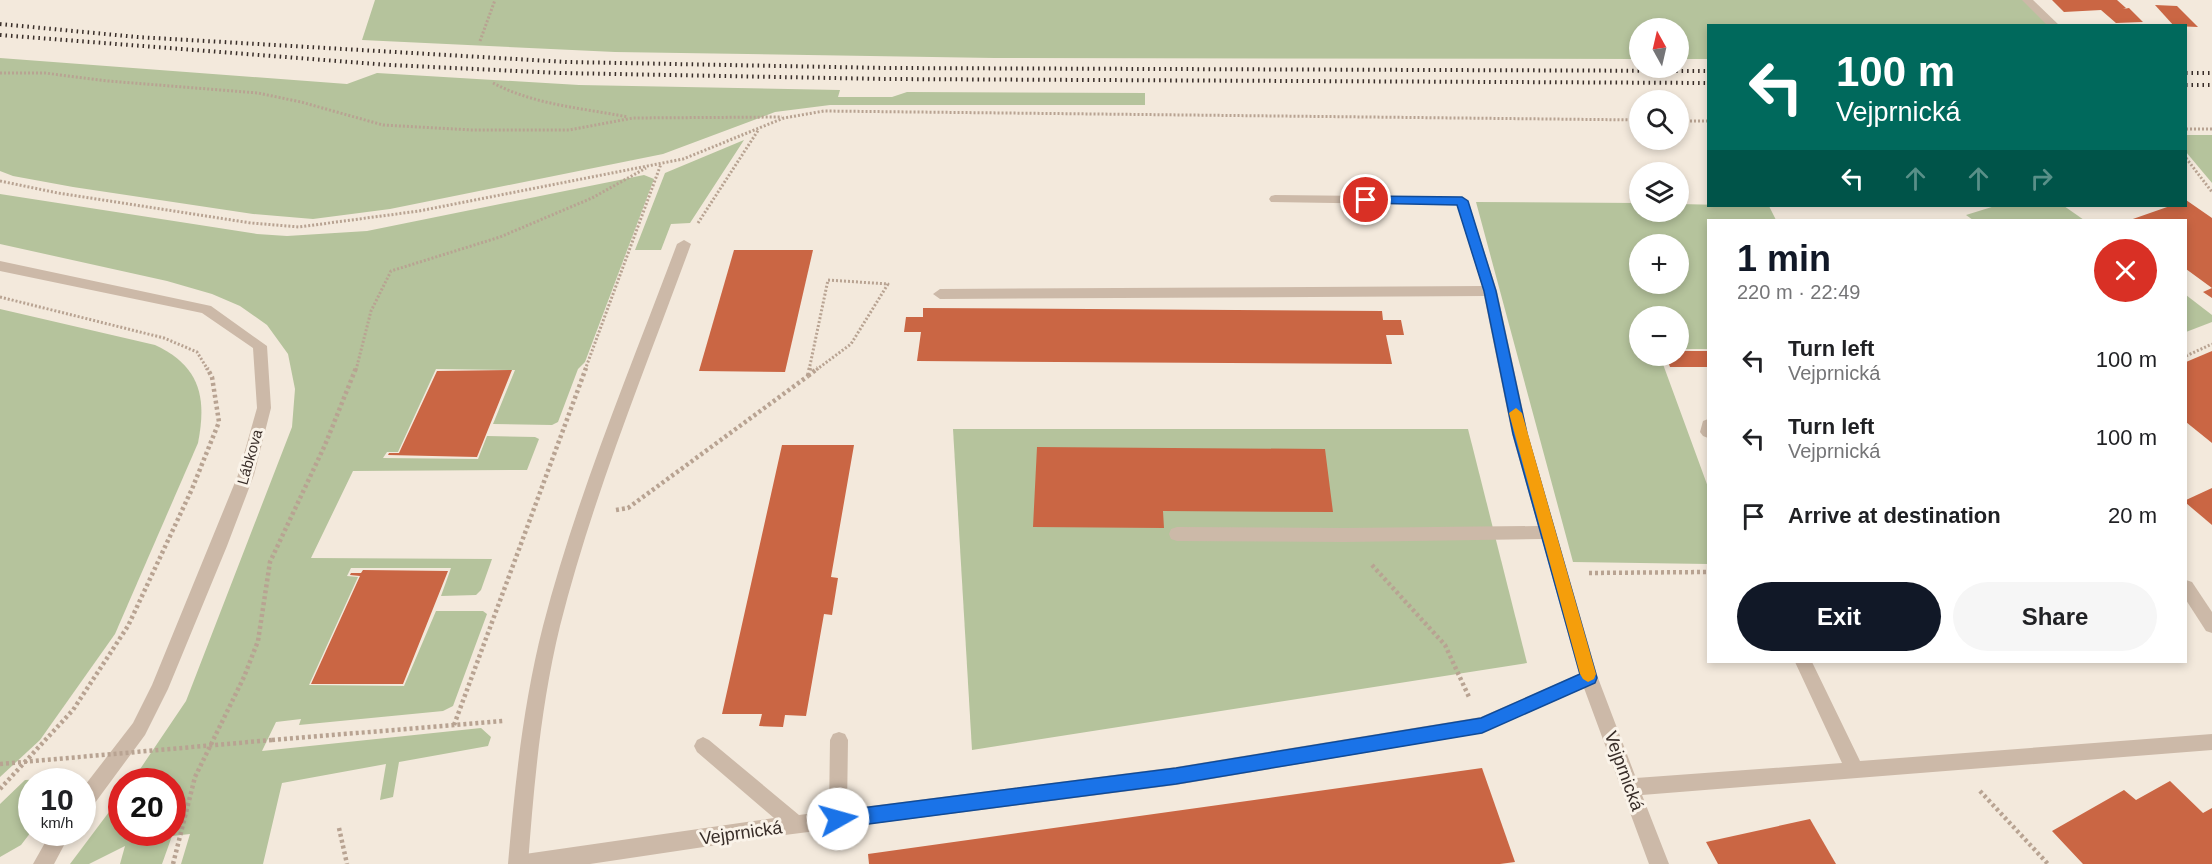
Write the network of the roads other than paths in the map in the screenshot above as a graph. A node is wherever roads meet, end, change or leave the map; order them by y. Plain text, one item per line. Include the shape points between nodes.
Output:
1 (2027, 0) edge
2 (2055, 22) edge
3 (1275, 199) dead end
4 (684, 244) road end
5 (0, 266) edge
6 (1490, 291) junction
7 (940, 294) dead end
8 (1548, 532) junction
9 (1177, 534) dead end
10 (2187, 588) edge
11 (2212, 626) edge
12 (1803, 663) edge
13 (1589, 678) junction
14 (839, 740) dead end
15 (2212, 742) edge
16 (703, 746) dead end
17 (1854, 769) junction
18 (96, 786) edge
19 (1630, 787) junction
20 (838, 819) junction
21 (797, 825) junction
22 (54, 846) edge
23 (43, 864) edge
24 (518, 864) edge
25 (525, 864) edge
26 (1659, 864) edge

1 - 2 street
3 - 6 street, Vejprnická via 1462,201
4 - 24 street via 560,596 533,719
5 - 18 street, Lábkova via 206,309 260,346 264,408 231,516 159,689 139,729
6 - 7 street
6 - 8 street, Vejprnická via 1520,434
8 - 9 street
8 - 13 street, Vejprnická
10 - 11 street
12 - 17 street
13 - 19 street, Vejprnická
13 - 20 street, Vejprnická via 1482,725 1176,776
14 - 20 street
15 - 17 street
16 - 21 street
17 - 19 street
19 - 26 street, Vejprnická
20 - 21 street, Vejprnická
21 - 25 street, Vejprnická
22 - 23 street

